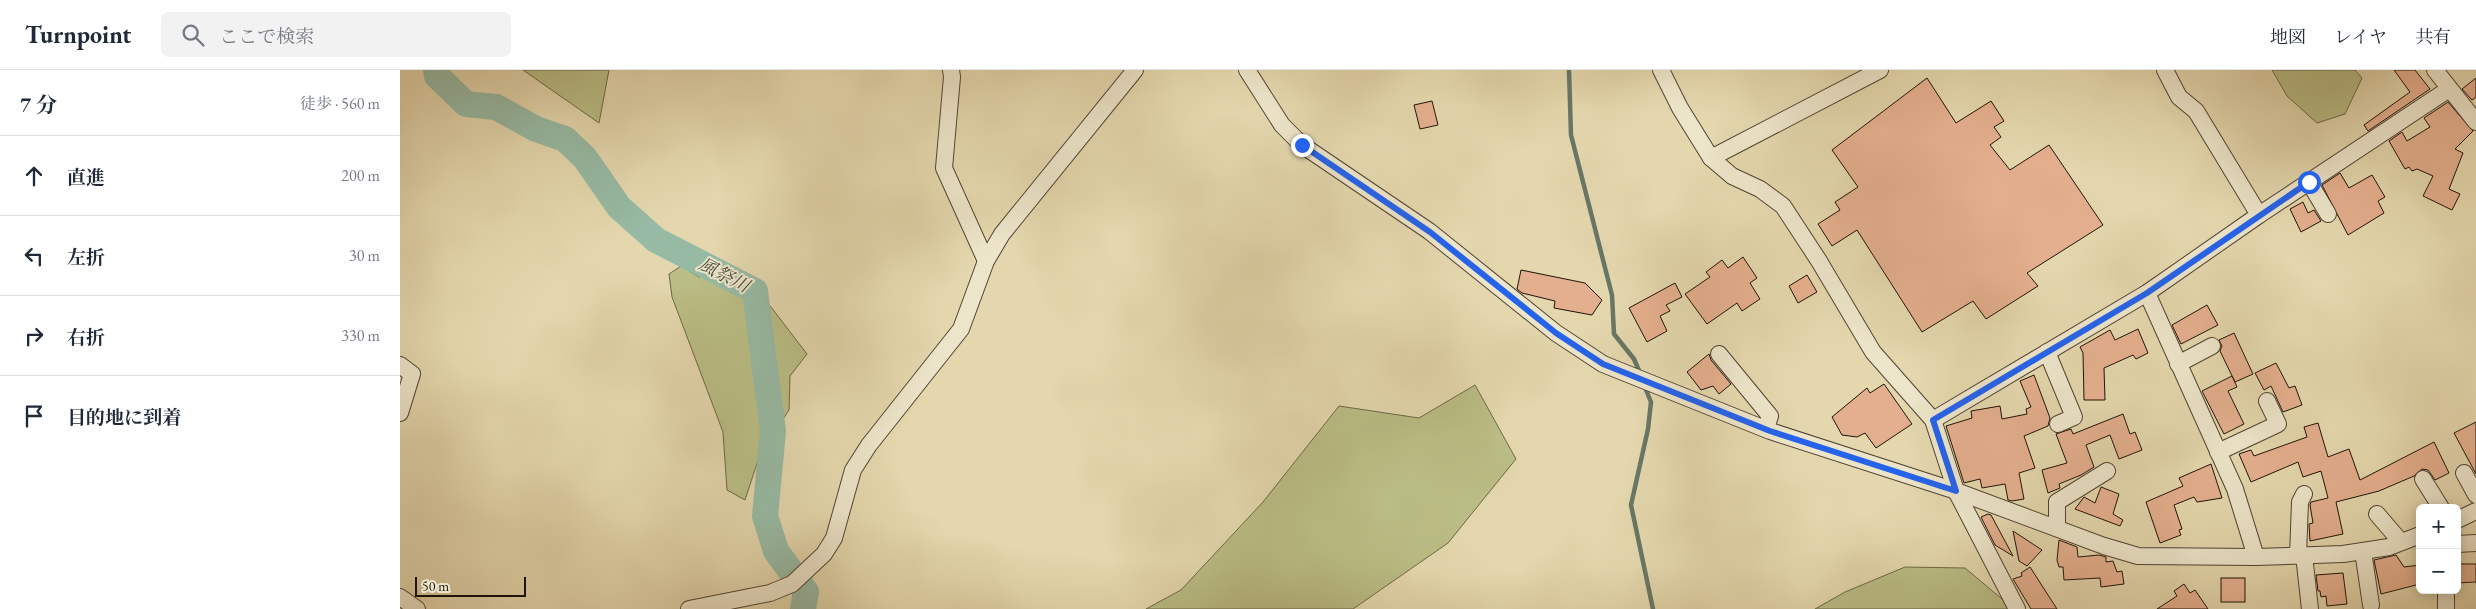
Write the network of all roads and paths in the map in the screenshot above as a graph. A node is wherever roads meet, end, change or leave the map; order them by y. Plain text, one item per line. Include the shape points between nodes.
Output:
1 (951, 70) edge
2 (1135, 70) edge
3 (1247, 70) edge
4 (1660, 70) edge
5 (1880, 70) edge
6 (2165, 70) edge
7 (2435, 70) edge
8 (1853, 75) edge
9 (2449, 89) junction
10 (2476, 122) edge
11 (1711, 158) junction
12 (2309, 182) junction
13 (2328, 214) dead end
14 (2259, 215) junction
15 (986, 261) junction
16 (2147, 293) junction
17 (2212, 346) dead end
18 (2047, 352) junction
19 (1719, 354) dead end
20 (2178, 364) junction
21 (400, 365) edge
22 (2267, 401) dead end
23 (400, 413) edge
24 (1933, 420) junction
25 (2058, 424) dead end
26 (1766, 429) junction
27 (2218, 452) junction
28 (2106, 471) dead end
29 (2464, 473) dead end
30 (2423, 480) dead end
31 (1956, 491) junction
32 (2304, 494) dead end
33 (2476, 495) edge
34 (2438, 504) edge
35 (2476, 511) edge
36 (2377, 514) dead end
37 (2461, 518) edge
38 (2057, 528) junction
39 (2416, 537) edge
40 (2476, 543) edge
41 (2416, 544) edge
42 (2461, 544) edge
43 (2395, 545) junction
44 (2364, 551) junction
45 (2301, 555) junction
46 (2256, 557) junction
47 (2446, 594) edge
48 (400, 597) edge
49 (2371, 605) dead end
50 (417, 609) edge
51 (689, 609) edge
52 (2017, 609) edge
53 (2310, 609) edge
54 (2446, 609) edge

1 - 15 street via 944,168
2 - 15 street via 1002,234
3 - 26 street via 1282,125 1302,145 1430,232 1556,333 1603,364
4 - 11 street
5 - 8 street
6 - 14 street via 2179,96 2196,111
7 - 9 street
8 - 11 street
9 - 10 street
9 - 12 street
11 - 24 street via 1732,176 1760,189 1783,206 1873,352
12 - 13 street
12 - 14 street
14 - 16 street
15 - 51 street via 961,329 853,470 834,538 824,554 792,584 770,593
16 - 18 street
16 - 20 street
17 - 20 street
18 - 24 street
18 - 25 street via 2074,417
19 - 26 street via 1770,416
20 - 27 street
21 - 23 street via 412,374
22 - 27 street via 2278,424
24 - 31 street
26 - 31 street
27 - 46 street via 2235,489
28 - 38 street via 2057,502
29 - 33 street
30 - 34 street
31 - 38 street
31 - 52 street
32 - 45 street via 2300,502
35 - 37 street
36 - 43 street
38 - 46 street via 2138,556
39 - 43 street
40 - 42 street
41 - 43 street
43 - 44 street
44 - 45 street
44 - 49 street
45 - 46 street
45 - 53 street
47 - 54 street
48 - 50 street

